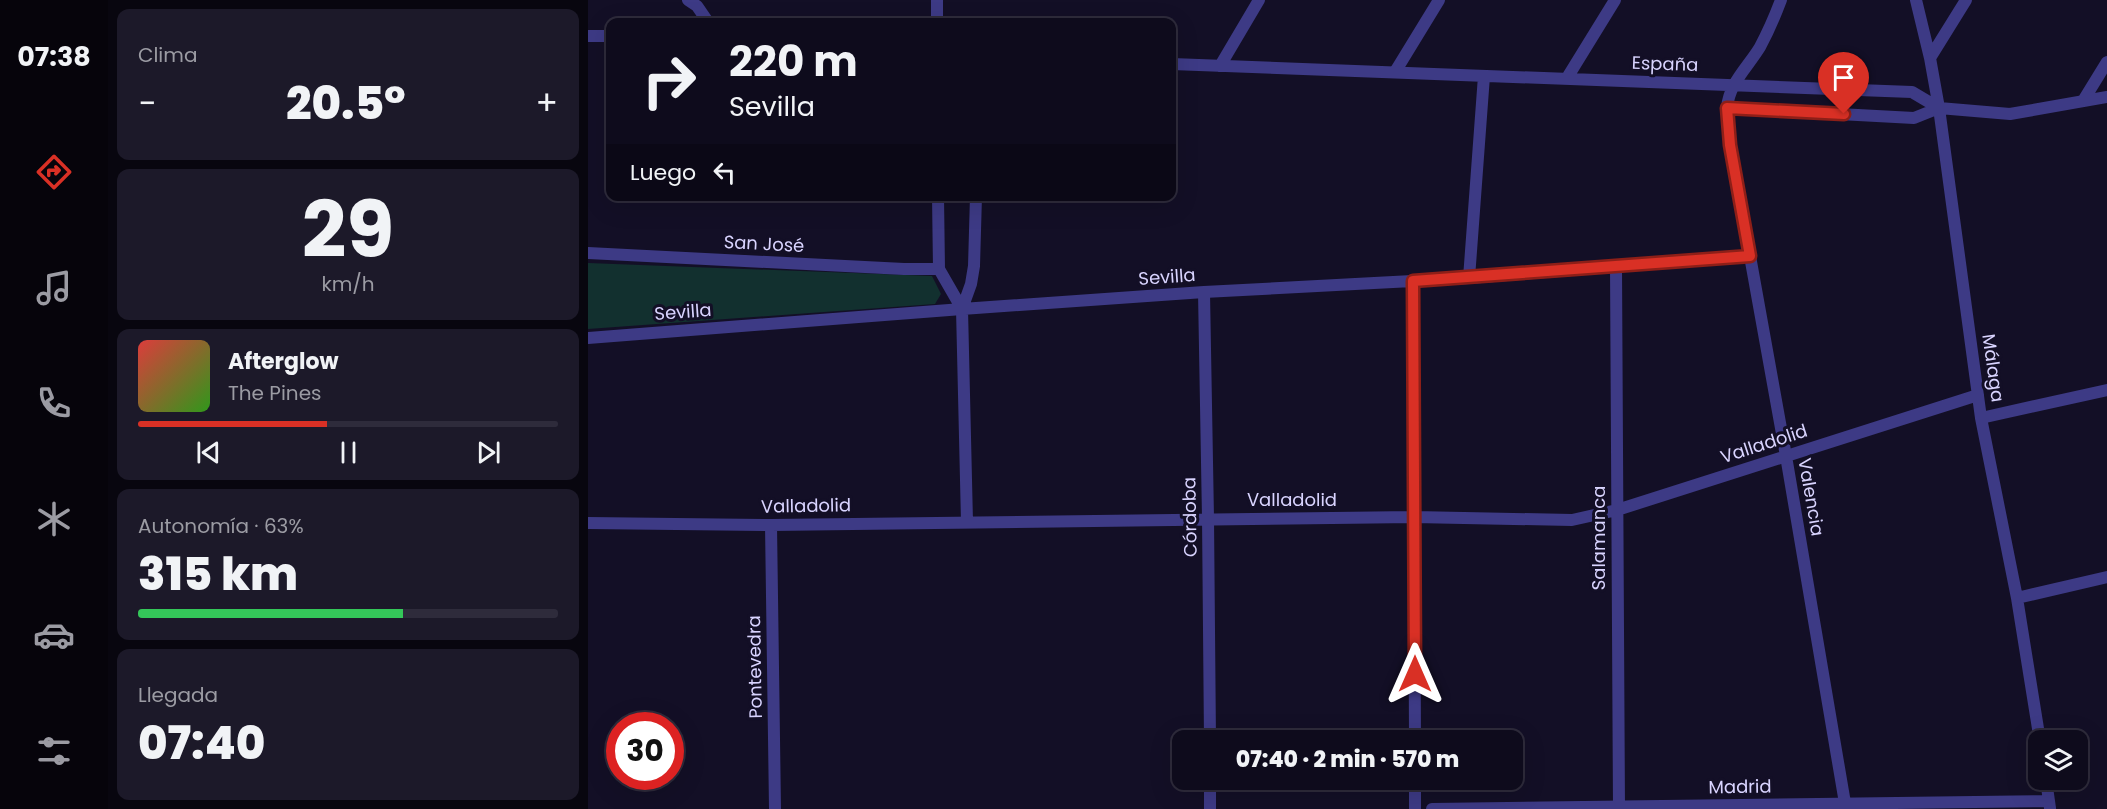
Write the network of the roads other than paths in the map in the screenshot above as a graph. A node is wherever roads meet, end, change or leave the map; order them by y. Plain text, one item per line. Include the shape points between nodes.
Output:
1 (688, 0) edge
2 (936, 0) edge
3 (1259, 0) edge
4 (1439, 0) edge
5 (1616, 0) edge
6 (1780, 0) edge
7 (1916, 0) edge
8 (1966, 0) edge
9 (705, 18) edge
10 (937, 18) edge
11 (588, 36) edge
12 (606, 36) edge
13 (1930, 58) junction
14 (2107, 62) edge
15 (1176, 64) edge
16 (1220, 66) junction
17 (1395, 72) junction
18 (1484, 76) junction
19 (1567, 78) junction
20 (1733, 85) junction
21 (2107, 97) edge
22 (2083, 101) junction
23 (1727, 108) junction
24 (1939, 108) junction
25 (938, 201) edge
26 (976, 201) edge
27 (588, 254) edge
28 (1750, 256) junction
29 (1616, 267) junction
30 (939, 269) junction
31 (1469, 278) junction
32 (1413, 281) junction
33 (1204, 292) junction
34 (962, 309) junction
35 (588, 338) edge
36 (2107, 390) edge
37 (1978, 394) junction
38 (1981, 418) junction
39 (1786, 456) junction
40 (1617, 510) junction
41 (1414, 517) junction
42 (1208, 518) junction
43 (967, 522) junction
44 (588, 523) edge
45 (771, 525) junction
46 (2107, 577) edge
47 (2017, 598) junction
48 (1210, 730) edge
49 (1415, 730) edge
50 (2038, 730) edge
51 (1210, 790) edge
52 (1415, 790) edge
53 (2048, 790) edge
54 (2050, 805) edge
55 (1845, 806) edge
56 (1619, 808) edge
57 (775, 809) edge
58 (1210, 809) edge
59 (1415, 809) edge
60 (1432, 809) edge

1 - 9 street
2 - 10 street
3 - 16 street
4 - 17 street
5 - 19 street
6 - 20 street via 1759,48
7 - 13 street, Málaga
8 - 13 street
11 - 12 street
13 - 24 street, Málaga
14 - 22 street
15 - 16 street, España
16 - 17 street, España
17 - 18 street, España
18 - 19 street, España
18 - 31 street
19 - 20 street, España
20 - 23 street, Valencia
20 - 24 street, España via 1912,92
21 - 22 street
22 - 24 street via 2010,114
23 - 24 street via 1914,118
23 - 28 street, Valencia
24 - 37 street, Málaga
25 - 30 street
26 - 34 street via 974,266
27 - 30 street, San José
28 - 29 street, Sevilla
28 - 39 street, Valencia
29 - 31 street, Sevilla
29 - 40 street, Salamanca
30 - 34 street
31 - 32 street, Sevilla
32 - 33 street, Sevilla
32 - 41 street
33 - 34 street, Sevilla
33 - 42 street, Córdoba
34 - 35 street, Sevilla
34 - 43 street
36 - 38 street
37 - 38 street, Málaga
37 - 39 street, Valladolid
38 - 47 street, Málaga
39 - 40 street, Valladolid
39 - 55 street, Valencia
40 - 41 street, Valladolid via 1572,520
40 - 56 street, Salamanca
41 - 42 street, Valladolid
41 - 49 street
42 - 43 street, Valladolid
42 - 48 street, Córdoba
43 - 45 street, Valladolid
44 - 45 street, Valladolid
45 - 57 street, Pontevedra
46 - 47 street
47 - 50 street, Málaga
51 - 58 street
52 - 59 street
53 - 54 street
54 - 55 street, Madrid
55 - 56 street, Madrid
56 - 60 street, Madrid

